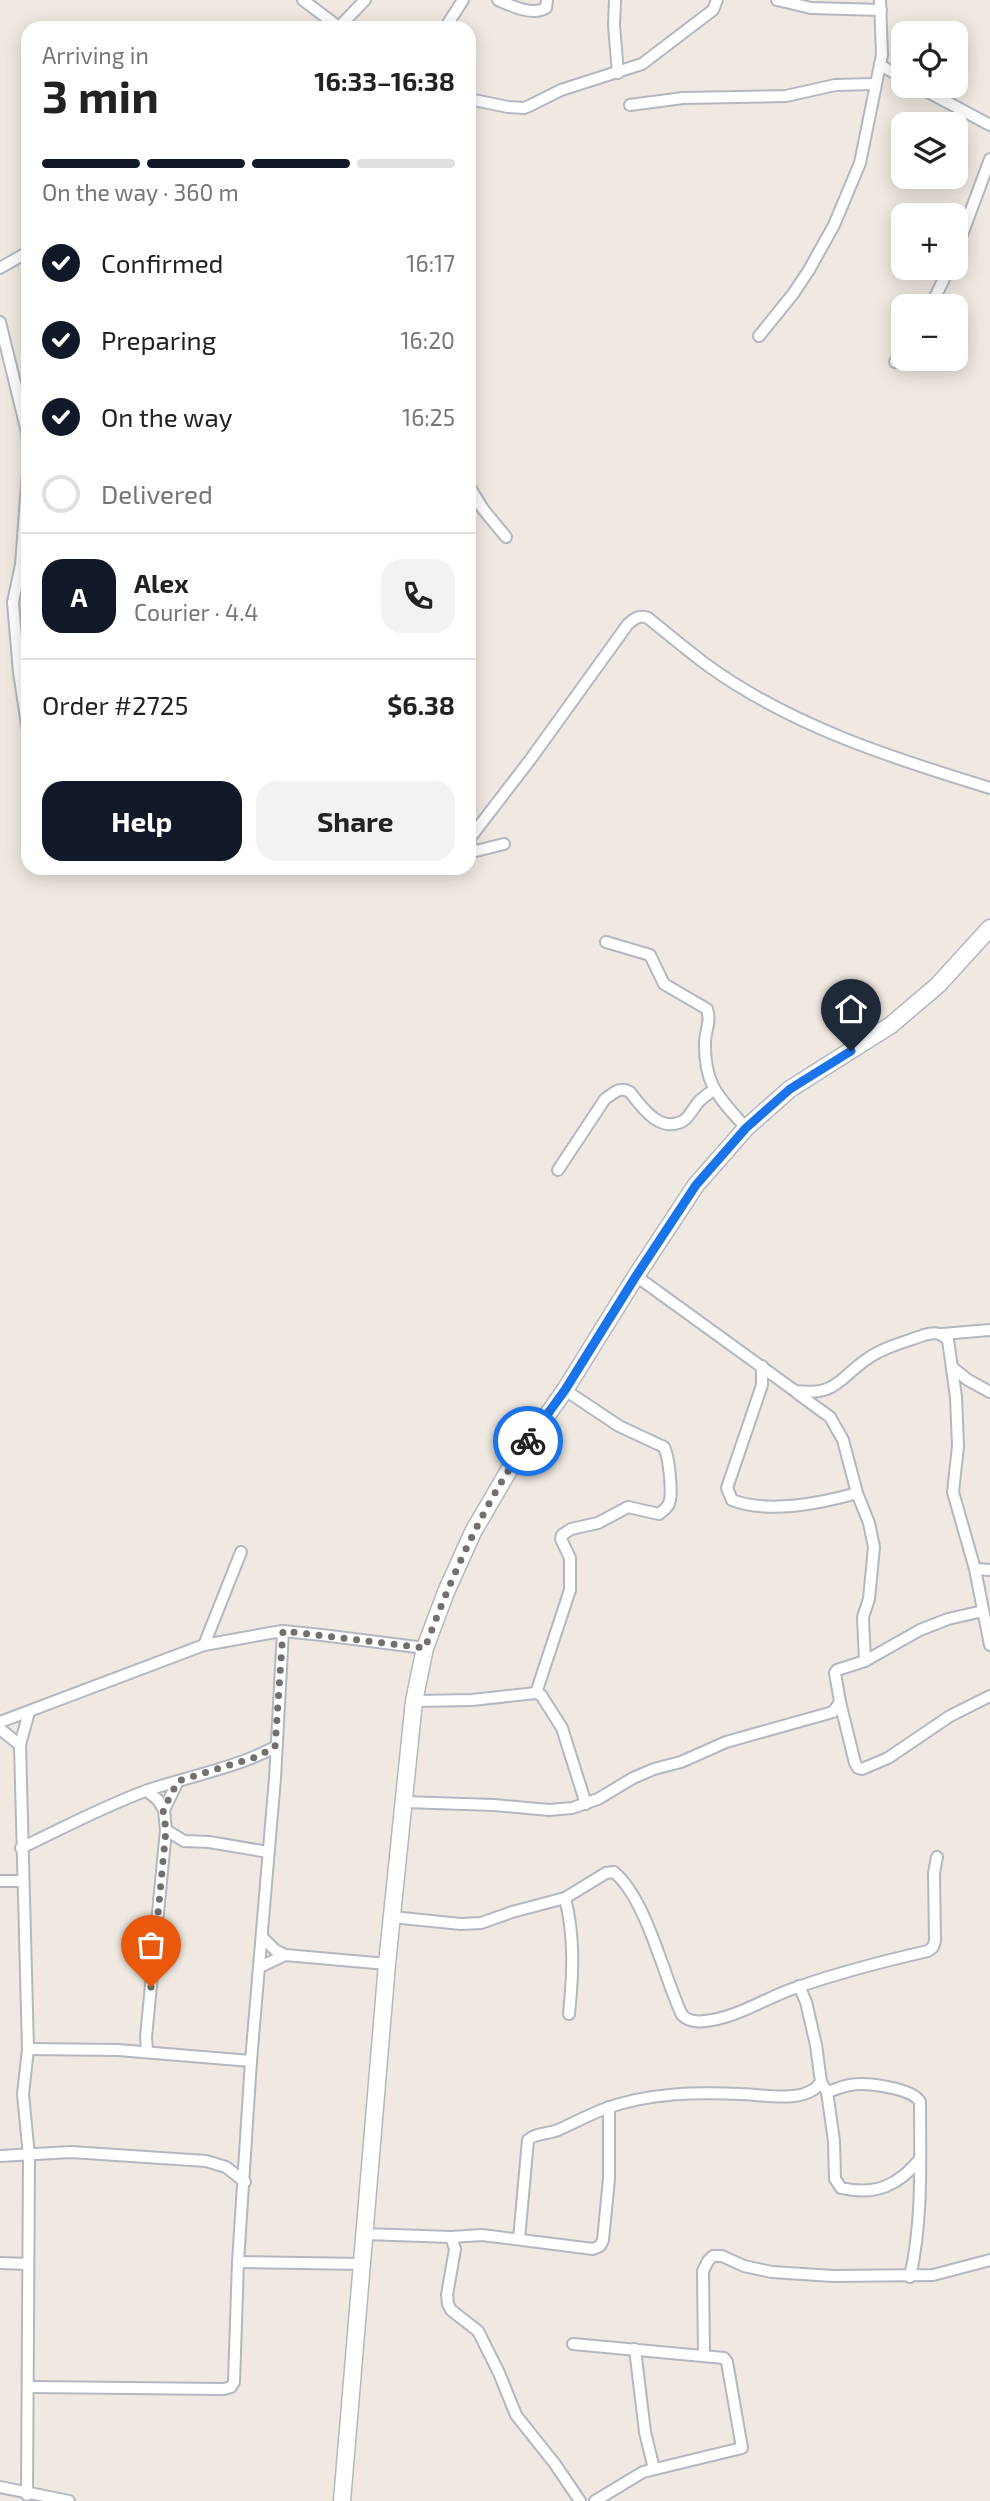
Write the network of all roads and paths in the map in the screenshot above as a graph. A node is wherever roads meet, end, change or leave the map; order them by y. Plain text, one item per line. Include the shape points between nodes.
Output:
1 (303, 0) edge
2 (365, 0) edge
3 (463, 0) edge
4 (498, 0) edge
5 (547, 0) edge
6 (615, 0) edge
7 (717, 0) edge
8 (777, 1) edge
9 (880, 5) edge
10 (330, 21) edge
11 (346, 21) edge
12 (450, 21) edge
13 (880, 65) junction
14 (891, 72) edge
15 (618, 73) junction
16 (875, 83) junction
17 (939, 98) edge
18 (476, 100) edge
19 (631, 105) dead end
20 (990, 125) edge
21 (990, 159) edge
22 (968, 219) edge
23 (21, 256) edge
24 (0, 268) edge
25 (0, 322) edge
26 (759, 336) dead end
27 (21, 408) edge
28 (476, 497) edge
29 (506, 537) dead end
30 (21, 565) edge
31 (21, 685) edge
32 (990, 788) edge
33 (476, 830) edge
34 (504, 844) dead end
35 (476, 851) edge
36 (990, 928) edge
37 (606, 942) dead end
38 (714, 1089) junction
39 (746, 1128) junction
40 (558, 1170) dead end
41 (636, 1276) junction
42 (990, 1330) edge
43 (942, 1334) junction
44 (762, 1366) junction
45 (953, 1368) junction
46 (565, 1390) junction
47 (795, 1391) junction
48 (990, 1392) edge
49 (857, 1493) junction
50 (241, 1552) dead end
51 (975, 1569) junction
52 (990, 1570) edge
53 (983, 1611) junction
54 (283, 1631) junction
55 (204, 1645) junction
56 (990, 1645) edge
57 (425, 1648) junction
58 (865, 1661) junction
59 (536, 1693) junction
60 (990, 1696) edge
61 (414, 1701) junction
62 (840, 1702) junction
63 (29, 1712) junction
64 (0, 1722) edge
65 (0, 1729) edge
66 (20, 1745) junction
67 (275, 1747) junction
68 (178, 1781) junction
69 (147, 1791) junction
70 (404, 1802) junction
71 (586, 1804) junction
72 (163, 1810) junction
73 (166, 1830) junction
74 (21, 1848) junction
75 (268, 1852) junction
76 (936, 1857) dead end
77 (0, 1881) edge
78 (22, 1881) junction
79 (565, 1898) junction
80 (392, 1917) junction
81 (262, 1937) junction
82 (285, 1955) junction
83 (387, 1964) junction
84 (260, 1967) junction
85 (799, 1986) junction
86 (569, 2014) dead end
87 (28, 2049) junction
88 (147, 2052) junction
89 (251, 2060) junction
90 (824, 2087) junction
91 (609, 2107) junction
92 (25, 2134) junction
93 (46, 2152) junction
94 (29, 2155) junction
95 (0, 2156) edge
96 (920, 2159) junction
97 (244, 2182) junction
98 (365, 2234) junction
99 (451, 2237) junction
100 (519, 2239) junction
101 (990, 2260) edge
102 (238, 2262) junction
103 (0, 2263) edge
104 (28, 2264) junction
105 (362, 2264) junction
106 (910, 2277) junction
107 (573, 2344) dead end
108 (635, 2349) junction
109 (704, 2356) junction
110 (29, 2387) junction
111 (654, 2469) junction
112 (0, 2487) edge
113 (27, 2495) junction
114 (69, 2501) edge
115 (342, 2501) edge
116 (580, 2501) edge
117 (595, 2501) edge

1 - 10 street
2 - 11 street
3 - 12 street
4 - 5 street via 538,12 546,8
6 - 15 street
7 - 15 street via 713,10 670,44 642,64
8 - 9 street via 811,8
9 - 13 street
13 - 14 street
13 - 16 street
15 - 18 street via 561,90 524,108
16 - 19 street via 835,85 786,96 683,98
16 - 26 street via 860,163 834,226 793,294
17 - 20 street
21 - 22 street
23 - 24 street
25 - 27 street
28 - 29 street
30 - 31 street via 13,602
32 - 33 street via 885,755 787,713 708,666 642,616 628,624
34 - 35 street
36 - 39 main road via 939,985 891,1025 790,1089
37 - 38 street via 650,956 664,984 707,1009 705,1063
38 - 39 street
38 - 40 street via 683,1121 668,1125 660,1124 630,1092 617,1090 596,1112
39 - 41 main road via 696,1185
41 - 44 street
41 - 46 main road
42 - 43 street
43 - 45 street via 948,1340
43 - 47 street via 924,1335 883,1350 828,1389
44 - 47 street
44 - 49 street via 762,1385 727,1488 732,1500 755,1506 822,1503
45 - 48 street
45 - 51 street via 958,1446 953,1492
46 - 57 main road via 512,1465 473,1532
46 - 59 street via 619,1426 664,1447 670,1500 659,1514 628,1507 562,1535 570,1559 570,1590
47 - 49 street via 830,1417 843,1440
49 - 58 street via 874,1546 863,1617
50 - 55 street
51 - 52 street
51 - 53 street
53 - 56 street
53 - 58 street via 920,1630
54 - 55 street
54 - 57 street
54 - 67 street
55 - 63 street
57 - 61 main road
58 - 62 street via 835,1673
59 - 61 street
59 - 71 street via 562,1728
60 - 62 street via 862,1769 855,1763
61 - 70 main road
62 - 71 street via 833,1712 726,1742 654,1769
63 - 64 street
63 - 66 street
65 - 66 street
66 - 74 street
67 - 68 street
67 - 75 street
68 - 69 street
68 - 72 street
69 - 72 street
69 - 74 street
70 - 71 street via 548,1810
70 - 80 main road
72 - 73 street
73 - 75 street via 184,1841
73 - 88 street
74 - 78 street
75 - 81 street
76 - 85 street via 933,1947
77 - 78 street
78 - 87 street
79 - 80 street via 481,1923
79 - 85 street via 606,1873 617,1875 652,1937 686,2020 728,2016
79 - 86 street via 574,1956
80 - 83 main road
81 - 82 street
81 - 84 street
82 - 83 street
82 - 84 street
83 - 98 main road
84 - 89 street
85 - 90 street
87 - 88 street
87 - 92 street
88 - 89 street
89 - 97 street
90 - 91 street via 790,2096 678,2094
90 - 96 street via 871,2084 917,2096
90 - 96 street via 834,2141 835,2179 841,2188 882,2188 901,2180
91 - 100 street via 528,2140
91 - 100 street via 609,2179 602,2244 593,2249 573,2248
92 - 93 street
92 - 94 street
93 - 94 street
93 - 97 street via 206,2161 226,2167
94 - 95 street
94 - 104 street
96 - 106 street via 916,2250
97 - 102 street
98 - 99 street
98 - 105 main road
99 - 100 street
99 - 116 street via 455,2249 447,2304 478,2331 516,2415
101 - 106 street via 947,2273
102 - 105 street
102 - 110 street via 231,2387
103 - 104 street
104 - 110 street
105 - 115 main road
106 - 109 street via 792,2274 713,2256 703,2271
107 - 108 street
108 - 109 street
108 - 111 street
109 - 111 street via 727,2362 742,2448
110 - 113 street
111 - 117 street
112 - 113 street
113 - 114 street

